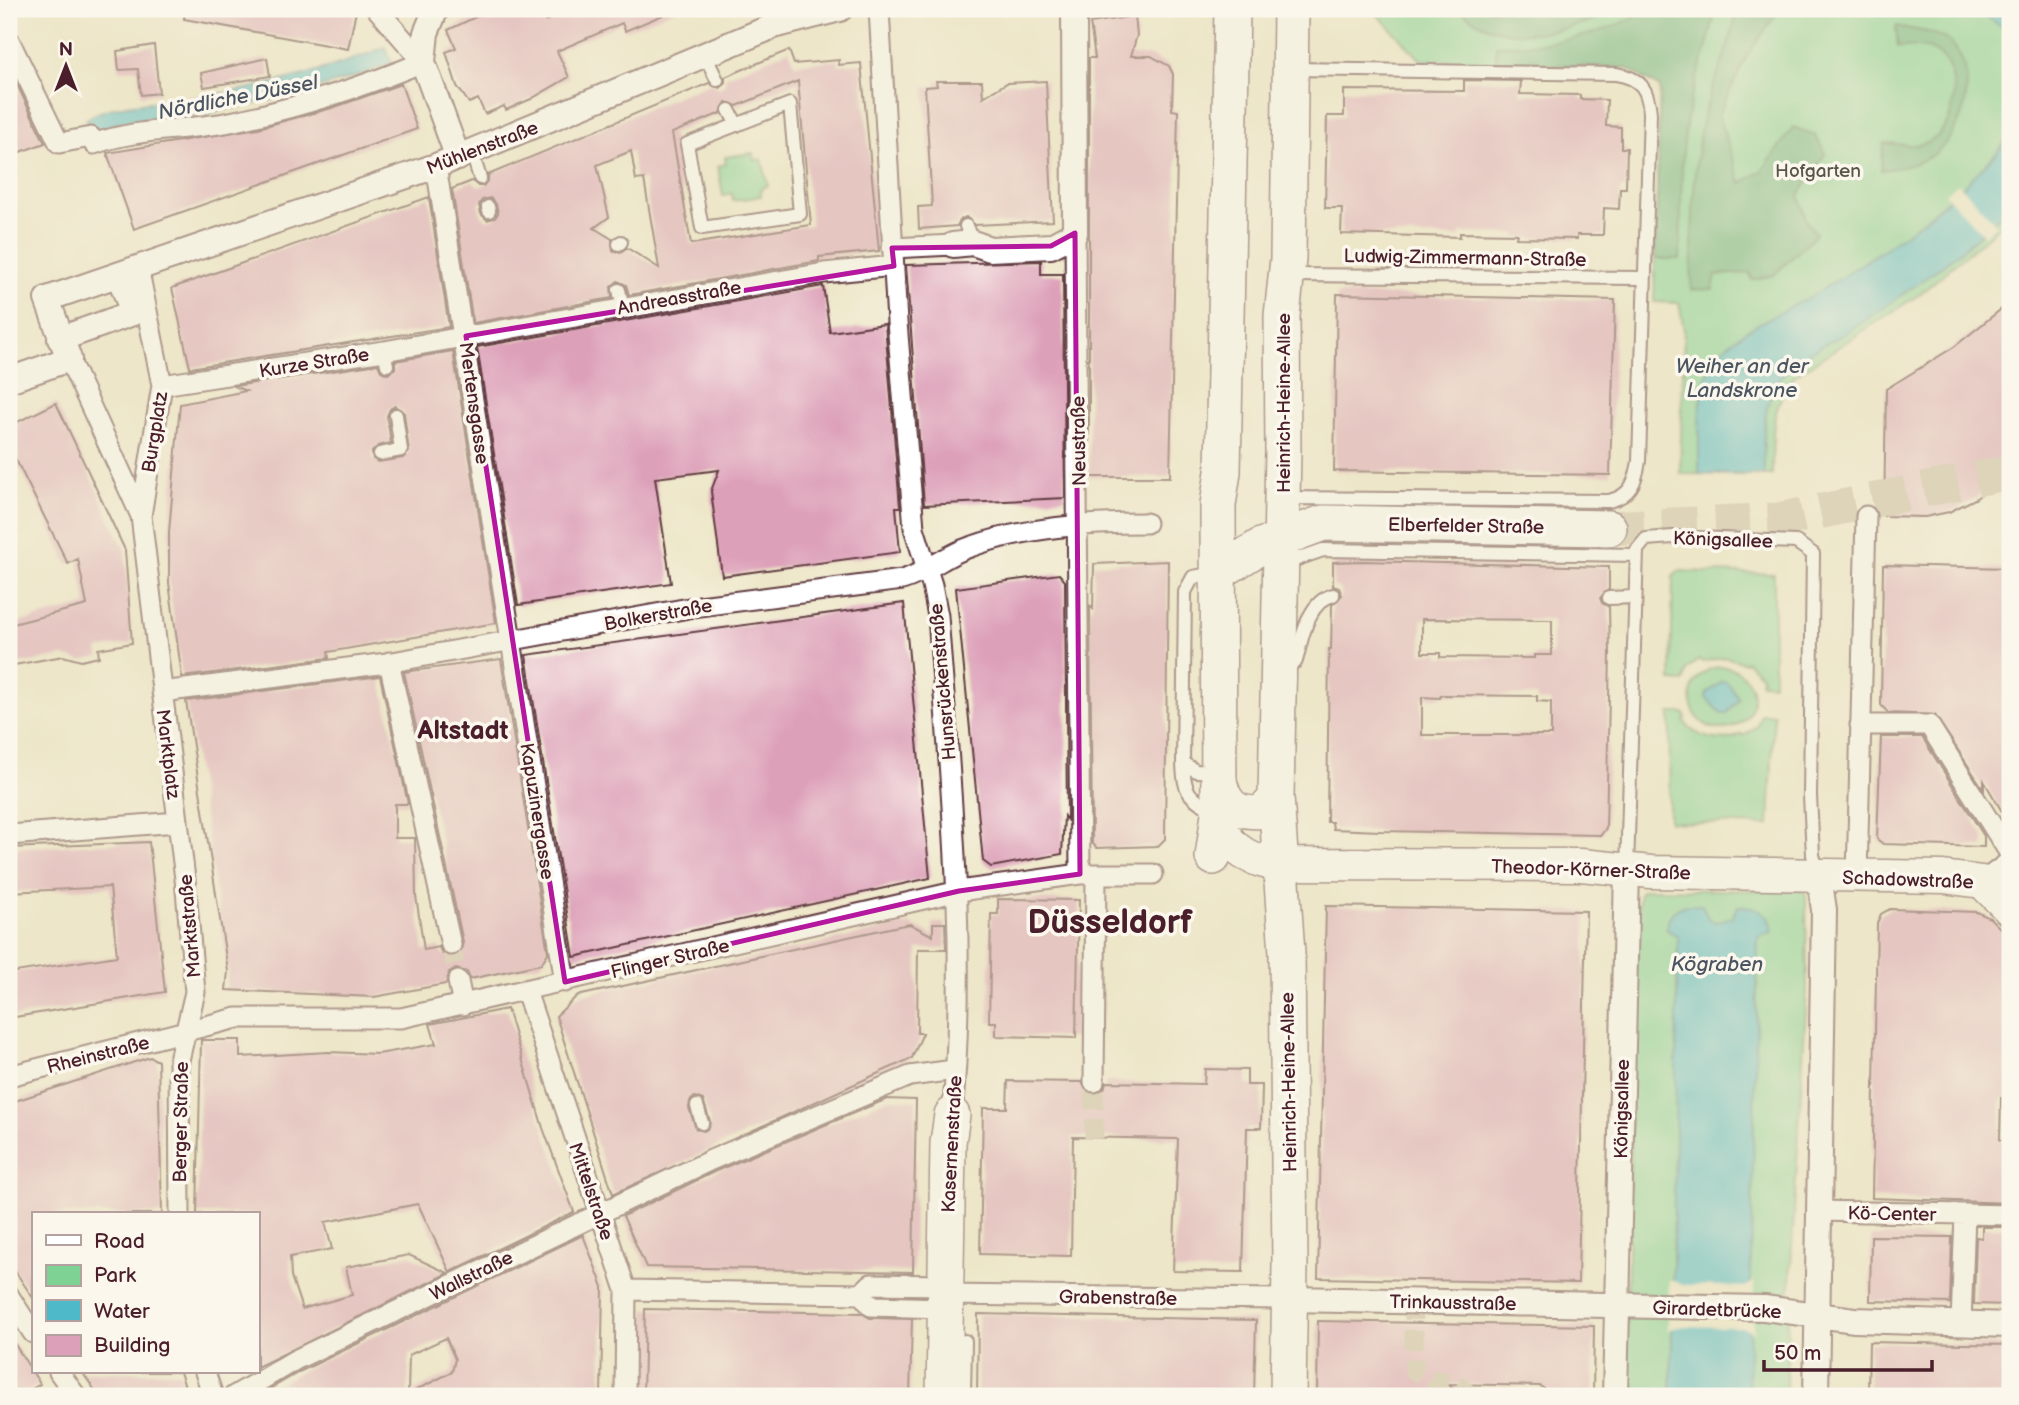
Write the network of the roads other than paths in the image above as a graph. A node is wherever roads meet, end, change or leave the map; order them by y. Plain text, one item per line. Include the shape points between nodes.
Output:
1 (377, 9) edge
2 (436, 9) edge
3 (840, 9) edge
4 (879, 9) edge
5 (1074, 9) edge
6 (1232, 9) edge
7 (1292, 9) edge
8 (9, 40) edge
9 (424, 52) junction
10 (705, 55) junction
11 (1290, 69) junction
12 (717, 80) dead end
13 (735, 125) joint
14 (455, 159) junction
15 (480, 178) dead end
16 (1076, 233) junction
17 (964, 238) joint
18 (893, 257) junction
19 (129, 271) junction
20 (1287, 275) junction
21 (1643, 278) junction
22 (466, 336) junction
23 (64, 349) junction
24 (9, 380) edge
25 (162, 385) junction
26 (396, 415) dead end
27 (380, 454) dead end
28 (1282, 498) junction
29 (1609, 514) junction
30 (141, 516) junction
31 (1866, 516) dead end
32 (1146, 523) dead end
33 (1323, 523) junction
34 (1079, 525) junction
35 (1281, 552) junction
36 (1636, 555) junction
37 (927, 571) junction
38 (1219, 573) junction
39 (1332, 595) dead end
40 (1635, 597) junction
41 (1609, 598) dead end
42 (510, 640) junction
43 (156, 642) joint
44 (390, 662) junction
45 (1278, 673) junction
46 (162, 692) junction
47 (1860, 725) junction
48 (1183, 763) junction
49 (1219, 772) junction
50 (1276, 797) junction
51 (1219, 814) junction
52 (178, 822) junction
53 (9, 835) edge
54 (2010, 854) edge
55 (1213, 857) dead end
56 (2010, 861) edge
57 (1279, 865) junction
58 (1627, 869) junction
59 (1088, 874) junction
60 (1153, 874) dead end
61 (1819, 876) junction
62 (1995, 877) edge
63 (1857, 878) junction
64 (956, 892) junction
65 (2010, 910) edge
66 (451, 945) tunnel mouth
67 (458, 981) tunnel mouth
68 (565, 982) junction
69 (526, 990) junction
70 (463, 1005) junction
71 (187, 1030) junction
72 (954, 1070) junction
73 (9, 1076) edge
74 (1094, 1082) tunnel mouth
75 (697, 1107) dead end
76 (952, 1115) joint
77 (702, 1123) dead end
78 (1818, 1211) junction
79 (180, 1212) edge
80 (601, 1213) junction
81 (1965, 1214) junction
82 (2010, 1215) edge
83 (626, 1290) junction
84 (9, 1296) edge
85 (946, 1296) junction
86 (1290, 1298) junction
87 (1617, 1306) junction
88 (1816, 1315) junction
89 (1961, 1324) junction
90 (2010, 1325) edge
91 (32, 1330) edge
92 (965, 1341) dead end
93 (61, 1374) edge
94 (206, 1374) edge
95 (76, 1396) edge
96 (213, 1396) edge
97 (234, 1396) edge
98 (625, 1396) edge
99 (944, 1396) edge
100 (964, 1396) edge
101 (1288, 1396) edge
102 (1615, 1396) edge
103 (1816, 1396) edge

1 - 9 street
2 - 9 street
3 - 10 street, Mühlenstraße via 774,26
4 - 18 street, Hunsrückenstraße
5 - 16 street, Neustraße
6 - 38 main road
7 - 11 main road, Heinrich-Heine-Allee
8 - 9 street via 59,143 228,122 292,107 350,91
9 - 14 street
10 - 12 lane
10 - 14 street, Mühlenstraße
11 - 20 main road, Heinrich-Heine-Allee
11 - 21 lane via 1605,73 1639,82 1646,90 1650,113
13 - 13 lane via 789,104 800,214 702,228 687,144
14 - 15 lane
14 - 19 street, Mühlenstraße
14 - 22 street, Mertensgasse
16 - 17 street via 1051,246 989,249
16 - 34 street, Neustraße
17 - 18 street, Andreasstraße
18 - 22 street, Andreasstraße via 824,273 621,298
18 - 37 street, Hunsrückenstraße via 914,528
19 - 23 street via 133,313
19 - 23 street, Burgplatz via 47,299
19 - 25 street, Burgplatz
20 - 21 lane, Ludwig-Zimmermann-Straße
20 - 28 main road, Heinrich-Heine-Allee via 1282,316
21 - 29 lane via 1637,478
22 - 25 street, Kurze Straße via 386,358
22 - 42 street, Mertensgasse
23 - 24 street
23 - 30 street, Burgplatz
25 - 30 street, Burgplatz
26 - 27 lane via 401,450
28 - 29 lane
28 - 33 main road
28 - 35 main road, Heinrich-Heine-Allee
29 - 33 main road, Elberfelder Straße
30 - 43 street, Burgplatz
31 - 47 street
32 - 34 street, Bolkerstraße
33 - 35 main road, Elberfelder Straße
34 - 37 street, Bolkerstraße via 983,542 956,552
34 - 59 street, Neustraße
35 - 36 lane
35 - 38 main road, Elberfelder Straße via 1256,548
35 - 45 main road, Heinrich-Heine-Allee
36 - 40 lane, Königsallee
36 - 61 lane, Königsallee via 1646,539 1673,537 1796,542 1813,554 1810,796 1813,855
37 - 42 street, Bolkerstraße via 902,580 699,606
37 - 64 street, Hunsrückenstraße via 938,616
38 - 48 lane via 1193,577 1185,592
38 - 49 main road
39 - 45 lane via 1318,601 1296,662
40 - 41 lane
40 - 58 lane, Königsallee
42 - 44 street, Bolkerstraße
42 - 68 street, Kapuzinergasse
43 - 46 street, Marktplatz
44 - 46 street, Bolkerstraße
44 - 66 street
45 - 50 main road, Heinrich-Heine-Allee
46 - 52 street, Marktplatz
47 - 54 street via 1929,725
47 - 63 street
48 - 49 lane via 1196,771
48 - 51 lane via 1185,788 1194,800
49 - 50 street via 1226,798 1236,810 1261,811
49 - 51 main road
50 - 57 main road, Heinrich-Heine-Allee
51 - 55 main road
51 - 57 street via 1236,849
52 - 53 street, Marktplatz
52 - 71 street, Marktstraße via 195,992
56 - 62 street, Schadowstraße
57 - 58 street, Theodor-Körner-Straße via 1521,864
57 - 86 main road, Heinrich-Heine-Allee via 1287,953
58 - 61 street, Theodor-Körner-Straße
58 - 87 street, Königsallee
59 - 60 street, Flinger Straße
59 - 64 street, Flinger Straße
59 - 74 street, Neustraße
61 - 63 street, Schadowstraße
61 - 78 street, Königsallee via 1824,910
62 - 63 street, Schadowstraße
62 - 65 street
64 - 68 street, Flinger Straße
64 - 72 street, Kasernenstraße
67 - 70 street
68 - 69 street, Flinger Straße
69 - 70 street, Flinger Straße
69 - 80 street, Mittelstraße
70 - 71 street, Flinger Straße via 401,1018 237,1018
71 - 73 street, Rheinstraße
71 - 79 street, Berger Straße via 179,1060
72 - 76 street, Kasernenstraße
72 - 80 street, Wallstraße via 910,1076 710,1155
75 - 77 lane
76 - 85 main road, Kasernenstraße
78 - 81 street, Kö-Center
78 - 88 street, Königsallee
80 - 83 street, Mittelstraße
80 - 97 street, Wallstraße via 295,1360
81 - 82 street, Kö-Center
81 - 89 street, Kö-Center
83 - 85 street, Grabenstraße via 861,1294 871,1284
83 - 98 street, Mittelstraße
84 - 91 street
85 - 86 street, Grabenstraße
85 - 99 main road, Kasernenstraße
86 - 87 street, Trinkausstraße
86 - 101 main road, Heinrich-Heine-Allee
87 - 88 street, Girardetbrücke via 1764,1308
87 - 102 street, Königsallee
88 - 89 street, Girardetbrücke
88 - 103 street, Königsallee
89 - 90 street, Girardetbrücke
92 - 100 lane
93 - 95 street
94 - 96 street

